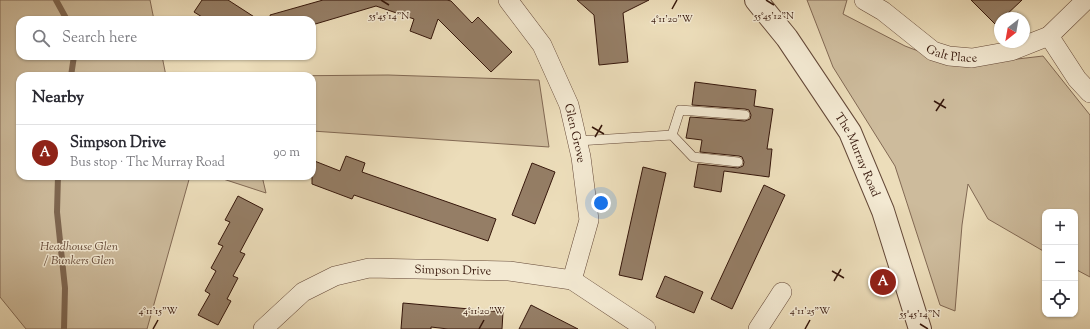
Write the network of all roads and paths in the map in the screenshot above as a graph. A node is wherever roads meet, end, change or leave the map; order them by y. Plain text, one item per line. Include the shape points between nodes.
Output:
1 (508, 0) edge
2 (756, 0) edge
3 (864, 0) edge
4 (1086, 0) edge
5 (1049, 36) junction
6 (1090, 93) edge
7 (745, 115) dead end
8 (672, 135) junction
9 (578, 141) junction
10 (738, 162) dead end
11 (572, 280) junction
12 (782, 292) dead end
13 (263, 329) edge
14 (646, 329) edge
15 (758, 329) edge
16 (920, 329) edge

1 - 9 street, Glen Grove via 542,45 569,104
2 - 16 street, The Murray Road via 787,38 850,132 883,211
3 - 5 street, Galt Place via 882,10 933,51 949,56 972,58 1011,51
4 - 5 street, Galt Place
5 - 6 street via 1077,79
7 - 8 lane via 680,110
8 - 9 lane
8 - 10 lane via 693,157
9 - 11 street, Glen Grove via 589,220
11 - 13 street, Simpson Drive via 509,271 369,268 335,276 303,292
11 - 14 street, Simpson Drive
12 - 15 street

